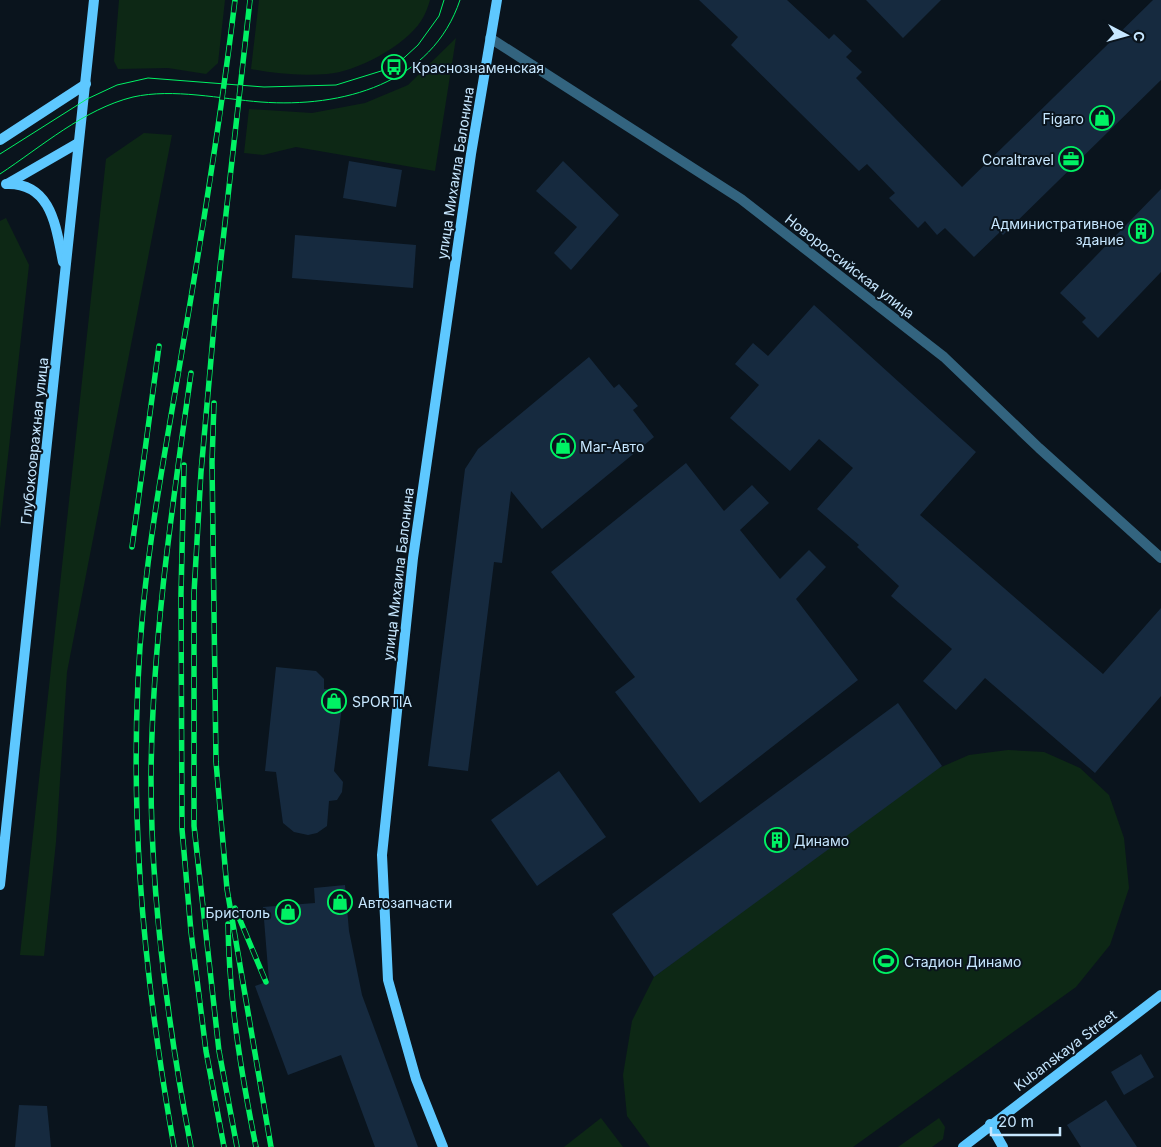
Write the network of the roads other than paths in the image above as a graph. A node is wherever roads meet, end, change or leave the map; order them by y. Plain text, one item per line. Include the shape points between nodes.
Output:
1 (94, 0) edge
2 (497, 0) edge
3 (490, 38) junction
4 (86, 84) junction
5 (0, 140) edge
6 (78, 143) junction
7 (3, 186) edge
8 (65, 274) junction
9 (1161, 558) edge
10 (0, 885) edge
11 (1161, 995) edge
12 (990, 1124) junction
13 (443, 1147) edge
14 (963, 1147) edge
15 (1003, 1147) edge

1 - 4 main road, Глубокоовражная улица
2 - 3 main road, улица Михаила Балонина
3 - 9 street, Новороссийская улица via 741,199 944,356 1039,448
3 - 13 main road, улица Михаила Балонина via 413,558 382,855 388,980 416,1079
4 - 5 main road
4 - 6 main road, Глубокоовражная улица
6 - 7 main road
6 - 8 main road, Глубокоовражная улица
7 - 8 main road via 17,184 28,187 46,204 57,229
8 - 10 main road, Глубокоовражная улица
11 - 12 main road, Kubanskaya Street
12 - 14 main road, Kubanskaya Street
12 - 15 main road

